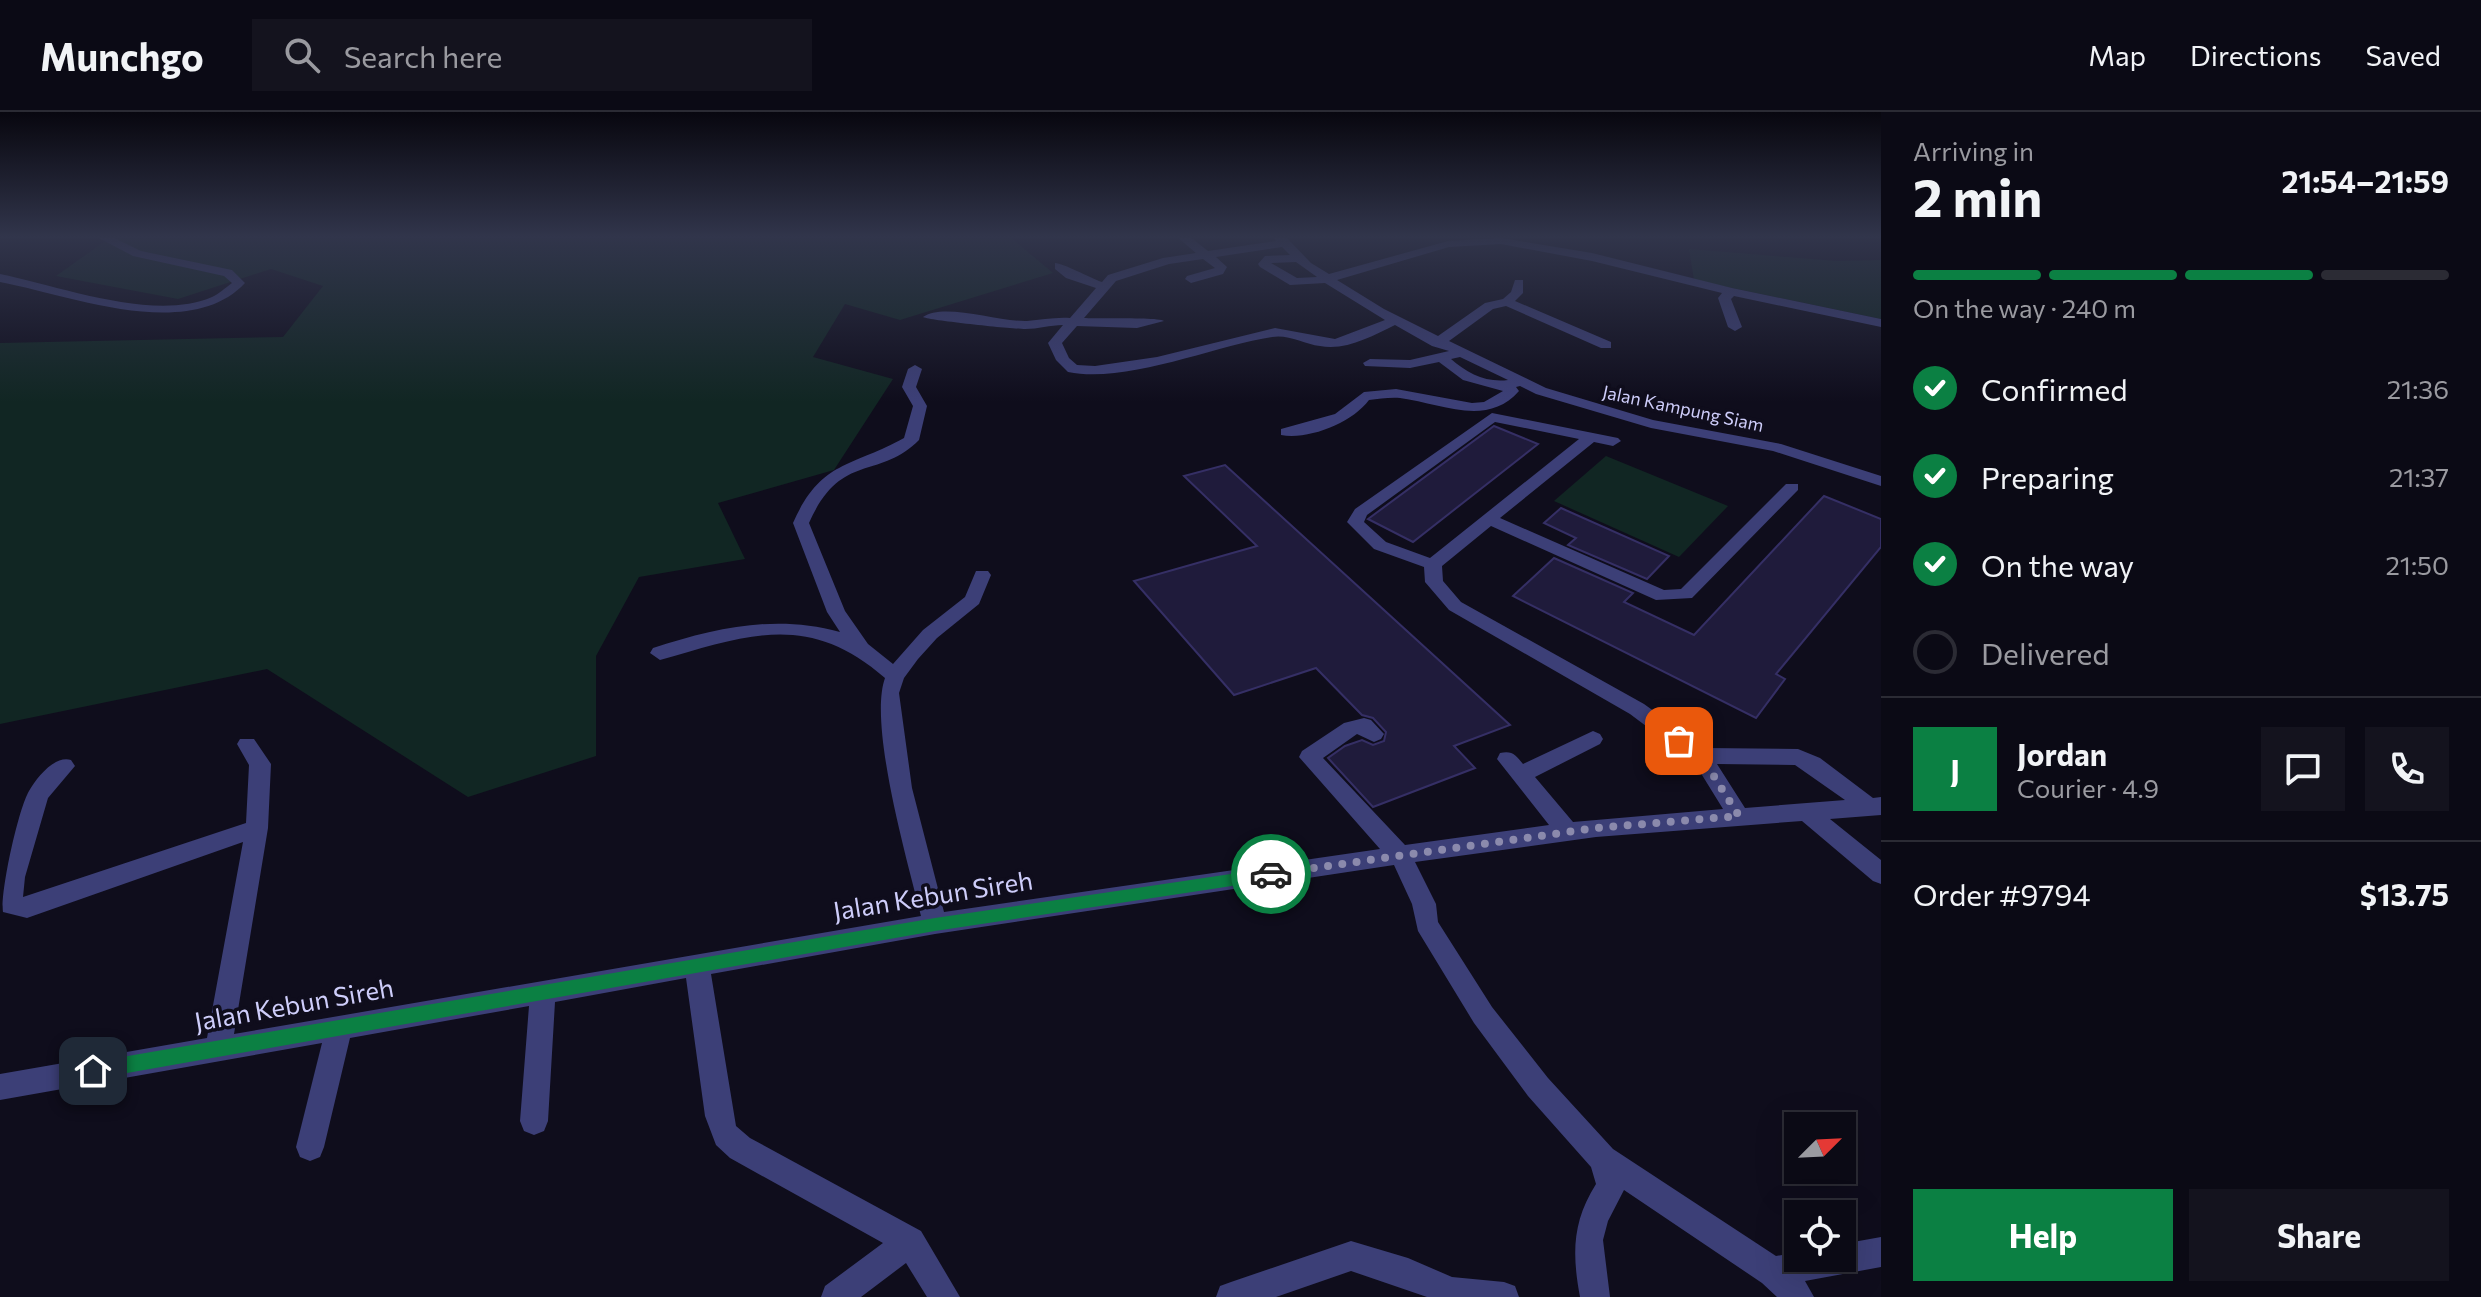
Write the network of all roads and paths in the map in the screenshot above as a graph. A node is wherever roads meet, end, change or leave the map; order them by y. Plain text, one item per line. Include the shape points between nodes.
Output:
1 (69, 291) edge
2 (232, 291) edge
3 (1100, 291) edge
4 (1347, 291) edge
5 (1517, 291) edge
6 (1732, 292) joint
7 (1507, 302) junction
8 (929, 317) dead end
9 (1395, 320) junction
10 (1158, 321) dead end
11 (1881, 323) edge
12 (1072, 324) junction
13 (1735, 327) dead end
14 (1437, 343) junction
15 (1606, 345) dead end
16 (1450, 355) junction
17 (1370, 363) dead end
18 (915, 369) dead end
19 (1513, 385) junction
20 (1286, 432) dead end
21 (1590, 437) junction
22 (1613, 441) dead end
23 (1881, 481) edge
24 (1792, 487) dead end
25 (1489, 519) junction
26 (1433, 564) junction
27 (982, 575) dead end
28 (861, 648) junction
29 (660, 653) dead end
30 (895, 676) junction
31 (1374, 734) dead end
32 (1593, 739) dead end
33 (247, 744) dead end
34 (1701, 756) junction
35 (64, 766) dead end
36 (1875, 807) edge
37 (1807, 812) junction
38 (1739, 816) junction
39 (257, 828) junction
40 (1568, 832) junction
41 (1401, 856) junction
42 (1881, 874) edge
43 (935, 924) junction
44 (697, 966) junction
45 (543, 993) junction
46 (339, 1028) junction
47 (218, 1049) junction
48 (0, 1087) edge
49 (534, 1121) dead end
50 (310, 1147) dead end
51 (1603, 1159) junction
52 (910, 1242) junction
53 (1881, 1252) edge
54 (1773, 1272) junction
55 (836, 1297) edge
56 (945, 1297) edge
57 (1231, 1297) edge
58 (1504, 1297) edge
59 (1595, 1297) edge
60 (1799, 1297) edge

1 - 2 street via 150,308 211,304
3 - 12 street
4 - 9 street, Jalan Kampung Siam
5 - 7 street
6 - 11 street
6 - 13 street via 1724,304
7 - 14 street via 1489,306
7 - 15 street
8 - 12 street
9 - 12 street via 1336,343 1275,332 1177,358 1078,371 1063,360 1055,343
9 - 14 street, Jalan Kampung Siam
10 - 12 street
14 - 16 street, Jalan Kampung Siam
16 - 17 street via 1410,364
16 - 19 street, Jalan Kampung Siam
18 - 28 street via 909,387 920,406 911,440 886,456 832,474 815,492 801,523 836,612
19 - 20 street via 1500,401 1480,407 1395,393 1364,396 1343,416
19 - 23 street, Jalan Kampung Siam via 1625,418 1776,447
21 - 22 street
21 - 25 street
21 - 26 street via 1492,417 1361,512 1355,522 1370,541
24 - 25 street via 1686,594 1662,596
25 - 26 street
26 - 34 street via 1434,582 1455,606 1637,709
27 - 30 street via 973,600 930,634
28 - 29 street via 818,632 739,630
28 - 30 street
30 - 43 street via 889,693 901,788
31 - 41 street via 1364,725 1351,728 1309,757
32 - 40 street via 1514,767
33 - 39 street via 260,764
34 - 36 street via 1798,757
34 - 38 street
35 - 39 street via 38,794 13,877 11,905 27,908
36 - 37 street, Jalan Kebun Sireh
37 - 38 street, Jalan Kebun Sireh
37 - 42 street
38 - 40 street, Jalan Kebun Sireh
39 - 47 street
40 - 41 street, Jalan Kebun Sireh
41 - 43 street, Jalan Kebun Sireh
41 - 51 street via 1424,904 1426,924 1483,1015
43 - 44 street, Jalan Kebun Sireh
44 - 45 street, Jalan Kebun Sireh
44 - 52 street via 726,1135 740,1148
45 - 46 street, Jalan Kebun Sireh
45 - 49 street
46 - 47 street, Jalan Kebun Sireh
46 - 50 street
47 - 48 street, Jalan Kebun Sireh
51 - 54 street
51 - 59 street via 1611,1187 1596,1209 1586,1246
52 - 55 street
52 - 56 street
53 - 54 street
54 - 60 street
57 - 58 street via 1351,1256 1451,1292

